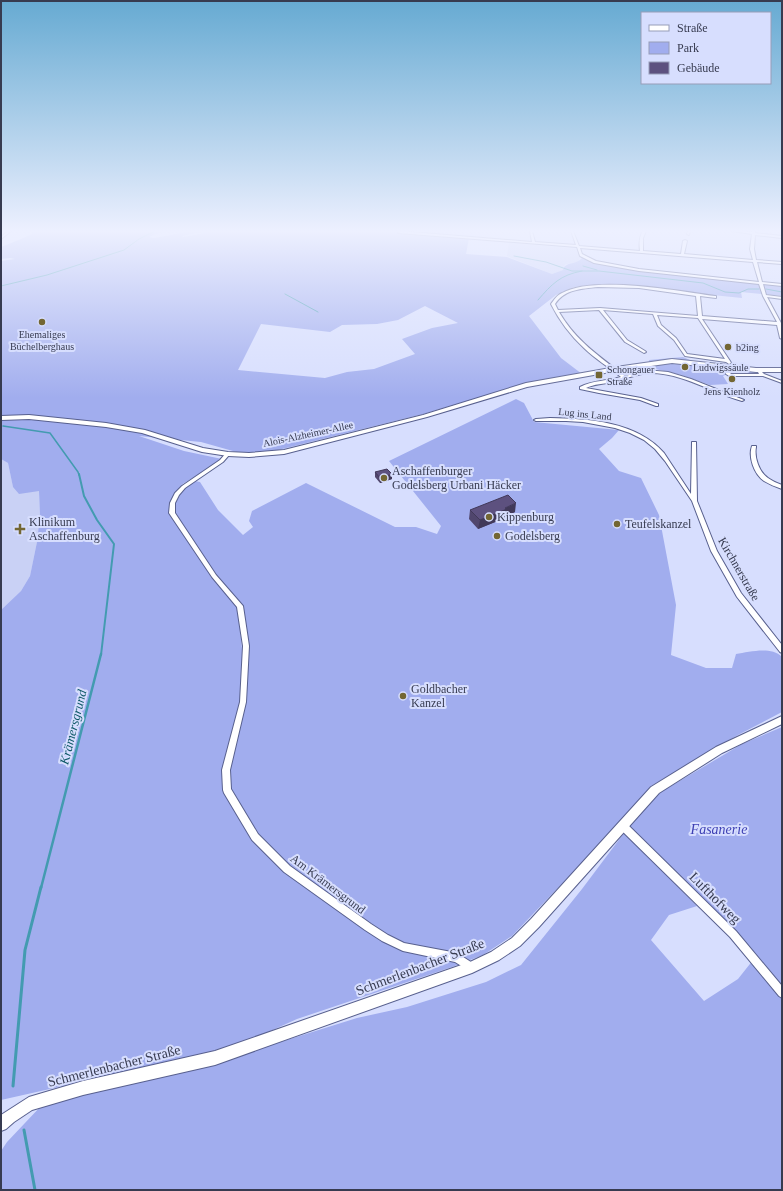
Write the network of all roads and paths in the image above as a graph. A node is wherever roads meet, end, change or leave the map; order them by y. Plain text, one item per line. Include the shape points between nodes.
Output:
1 (589, 287) edge
2 (622, 287) edge
3 (762, 287) edge
4 (698, 295) junction
5 (765, 296) junction
6 (716, 297) dead end
7 (782, 298) edge
8 (600, 309) junction
9 (556, 311) junction
10 (655, 314) junction
11 (700, 318) junction
12 (780, 324) edge
13 (782, 338) edge
14 (644, 352) dead end
15 (728, 361) junction
16 (723, 366) junction
17 (732, 367) junction
18 (616, 369) junction
19 (757, 370) junction
20 (782, 370) edge
21 (763, 375) junction
22 (624, 376) junction
23 (782, 382) edge
24 (742, 400) dead end
25 (656, 405) dead end
26 (1, 418) edge
27 (536, 420) dead end
28 (694, 443) dead end
29 (754, 447) dead end
30 (228, 454) junction
31 (782, 487) edge
32 (694, 501) junction
33 (782, 650) edge
34 (782, 720) edge
35 (623, 826) junction
36 (472, 967) junction
37 (782, 993) edge
38 (1, 1124) edge

1 - 9 street via 571,290 557,297 553,304
2 - 4 street
3 - 5 street
4 - 6 street
4 - 11 street
5 - 7 street
5 - 12 street
8 - 9 street
8 - 10 street
8 - 14 street via 626,341
9 - 18 street via 586,348
10 - 11 street
10 - 15 street via 659,325 675,339 686,355
11 - 12 street
11 - 15 street
12 - 13 street
15 - 17 street
16 - 17 street, Alois-Alzheimer-Allee
16 - 18 street, Alois-Alzheimer-Allee via 672,361
16 - 21 street via 730,375
17 - 19 street, Alois-Alzheimer-Allee
18 - 22 street
18 - 30 street, Alois-Alzheimer-Allee via 526,385 425,416 284,452 249,456
19 - 20 street, Alois-Alzheimer-Allee
19 - 21 street
21 - 23 street
22 - 24 street via 657,372
22 - 25 street via 587,384 582,388 641,398
26 - 30 street, Alois-Alzheimer-Allee via 29,417 106,425 143,431 190,446
27 - 32 street, Lug ins Land via 598,422 640,436 656,447
28 - 32 street, Kirchnerstraße
29 - 31 street via 752,450 755,463 763,478
30 - 36 street, Am Krämersgrund via 218,466 184,485 172,502 171,508 214,576 240,606 246,646 243,702 226,770 227,790 255,837 287,869 327,898 368,927 403,947 457,958
32 - 33 street, Kirchnerstraße via 714,551 739,595
34 - 35 street, Schmerlenbacher Straße via 719,750 655,790
35 - 36 street, Schmerlenbacher Straße via 516,942
35 - 37 street, Lufthofweg via 733,934
36 - 38 street, Schmerlenbacher Straße via 215,1058 83,1088 29,1104

